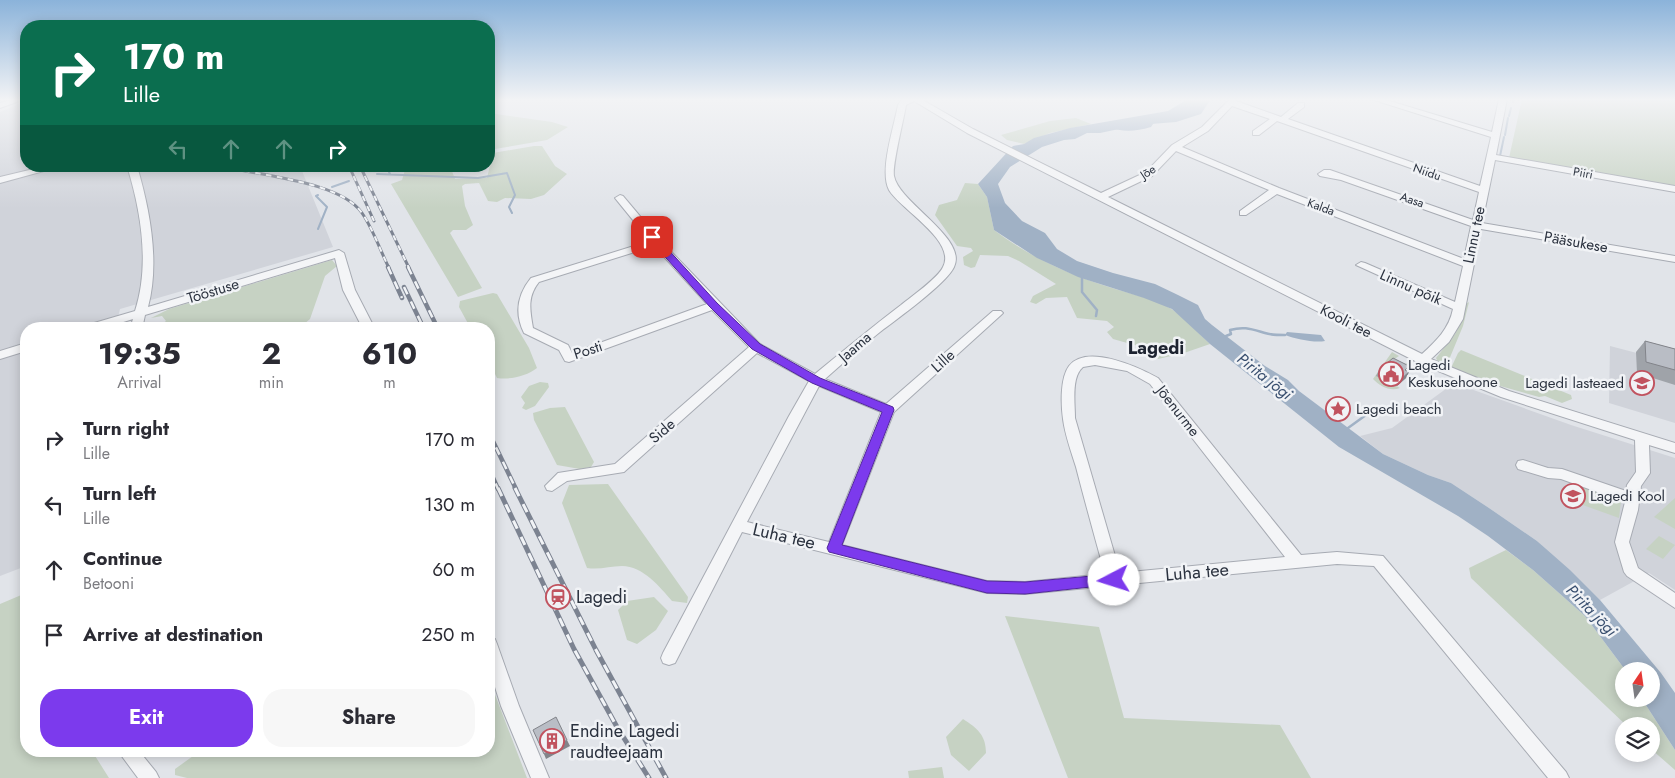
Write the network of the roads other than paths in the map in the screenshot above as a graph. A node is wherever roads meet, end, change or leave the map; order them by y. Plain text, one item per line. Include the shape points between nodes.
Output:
1 (896, 135) edge
2 (981, 135) edge
3 (1194, 135) edge
4 (1326, 135) edge
5 (1495, 136) edge
6 (1175, 147) junction
7 (1492, 157) junction
8 (33, 172) edge
9 (134, 172) edge
10 (1345, 178) dead end
11 (0, 180) edge
12 (1675, 189) edge
13 (1276, 190) junction
14 (1483, 190) junction
15 (1101, 197) junction
16 (620, 198) dead end
17 (1243, 213) dead end
18 (1477, 224) junction
19 (656, 242) junction
20 (1675, 259) edge
21 (1468, 264) junction
22 (1361, 265) dead end
23 (714, 305) junction
24 (1460, 308) junction
25 (997, 313) dead end
26 (139, 314) junction
27 (112, 322) edge
28 (137, 322) edge
29 (365, 322) edge
30 (756, 346) junction
31 (20, 349) edge
32 (0, 355) edge
33 (1423, 360) junction
34 (816, 380) junction
35 (888, 410) junction
36 (1642, 438) junction
37 (1675, 448) edge
38 (1523, 465) dead end
39 (552, 486) dead end
40 (1632, 499) junction
41 (739, 526) junction
42 (834, 548) junction
43 (1298, 563) junction
44 (1114, 580) junction
45 (1675, 601) edge
46 (669, 658) dead end
47 (495, 662) edge
48 (132, 757) edge
49 (150, 778) edge
50 (540, 778) edge
51 (1560, 778) edge

1 - 34 street, Jaama via 889,175 891,185 938,233 950,254 950,265 921,294
2 - 15 street, Kooli tee
3 - 6 street, Jõe
4 - 14 street, Niidu
5 - 7 street, Linnu tee
6 - 13 street, Kalda
6 - 15 street, Jõe via 1149,174
7 - 12 street, Piiri
7 - 14 street, Linnu tee
8 - 11 street
9 - 26 street via 147,243 145,296
10 - 18 street, Aasa
13 - 17 street
13 - 21 street, Kalda
14 - 18 street, Linnu tee
15 - 33 street, Kooli tee
16 - 19 street
18 - 20 street, Pääsukese
18 - 21 street, Linnu tee
19 - 23 street
19 - 23 street, Posti via 535,280 522,299 528,330 564,348 569,358
21 - 24 street, Linnu tee
22 - 24 street, Linnu põik
23 - 30 street
24 - 33 street, Linnu tee via 1448,334
25 - 35 street, Lille
26 - 27 street, Tööstuse
26 - 28 street
26 - 29 street, Tööstuse via 339,253 349,290
30 - 34 street
30 - 39 street, Side via 619,468 563,477
31 - 32 street
33 - 36 street, Kooli tee via 1505,394
34 - 35 street
34 - 41 street, Jaama
35 - 42 street, Lille
36 - 37 street, Kooli tee
36 - 40 street via 1643,474 1634,486
38 - 40 street via 1562,474
40 - 45 street via 1622,542 1632,572
41 - 42 street, Luha tee
41 - 46 street, Jaama
42 - 44 street, Luha tee via 987,587 1025,588
43 - 44 street, Luha tee
43 - 44 street, Jõenurme via 1154,381 1125,366 1083,362 1075,366 1073,372 1069,418
43 - 51 street, Luha tee via 1337,558 1378,560
47 - 50 street
48 - 49 street

